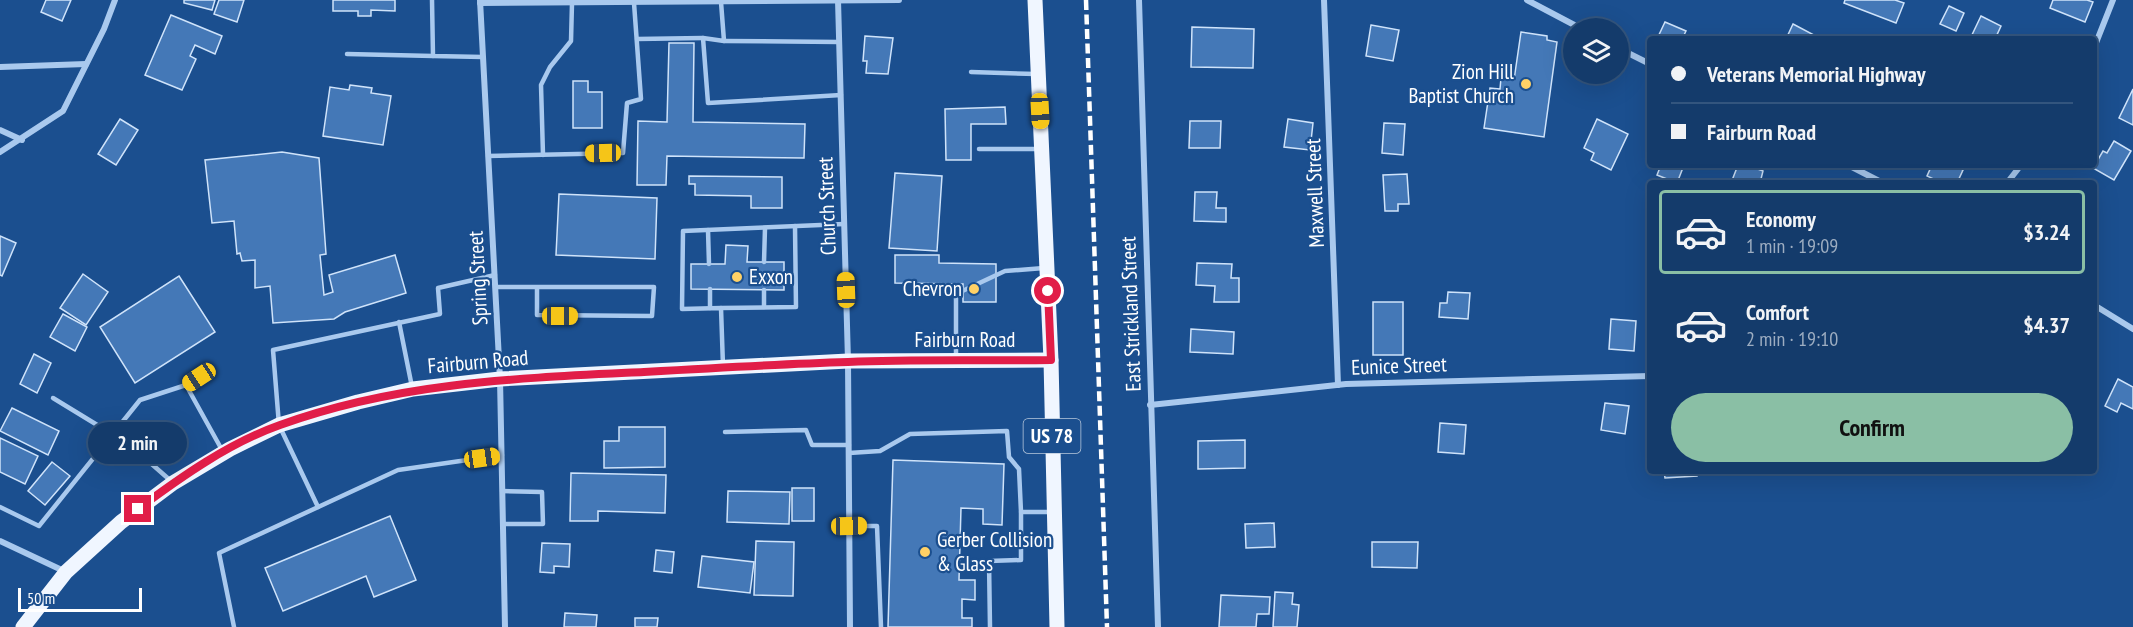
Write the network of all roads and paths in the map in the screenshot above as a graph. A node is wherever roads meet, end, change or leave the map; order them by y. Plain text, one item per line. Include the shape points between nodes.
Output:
1 (115, 0) edge
2 (432, 0) edge
3 (899, 0) edge
4 (1035, 0) edge
5 (1139, 0) edge
6 (1324, 0) edge
7 (1527, 0) edge
8 (2113, 0) edge
9 (599, 1) edge
10 (780, 1) edge
11 (838, 1) edge
12 (480, 2) edge
13 (721, 2) junction
14 (572, 3) junction
15 (634, 3) junction
16 (1563, 19) edge
17 (703, 38) junction
18 (638, 39) junction
19 (2097, 40) edge
20 (724, 41) junction
21 (839, 42) junction
22 (347, 54) dead end
23 (1629, 54) edge
24 (433, 56) junction
25 (483, 57) junction
26 (1647, 62) edge
27 (86, 64) junction
28 (0, 67) edge
29 (970, 72) dead end
30 (1038, 74) junction
31 (840, 95) junction
32 (0, 130) edge
33 (22, 140) junction
34 (979, 149) dead end
35 (1042, 149) junction
36 (0, 152) edge
37 (543, 155) junction
38 (488, 156) junction
39 (1854, 168) edge
40 (1877, 180) edge
41 (844, 224) junction
42 (795, 226) junction
43 (765, 228) junction
44 (708, 230) junction
45 (764, 262) dead end
46 (709, 264) dead end
47 (1047, 268) junction
48 (495, 275) junction
49 (495, 287) junction
50 (537, 287) junction
51 (710, 289) dead end
52 (764, 290) dead end
53 (764, 307) junction
54 (2097, 307) edge
55 (710, 308) junction
56 (722, 308) junction
57 (399, 322) junction
58 (2133, 329) edge
59 (1051, 360) junction
60 (956, 361) junction
61 (848, 362) junction
62 (723, 368) junction
63 (211, 370) dead end
64 (1647, 376) edge
65 (500, 379) junction
66 (186, 385) junction
67 (1338, 385) junction
68 (413, 389) junction
69 (53, 398) dead end
70 (1150, 405) junction
71 (279, 425) junction
72 (725, 432) dead end
73 (113, 435) junction
74 (849, 445) junction
75 (223, 453) junction
76 (849, 453) junction
77 (502, 455) junction
78 (173, 483) junction
79 (502, 491) junction
80 (0, 507) edge
81 (318, 507) junction
82 (1021, 512) junction
83 (1053, 512) junction
84 (503, 524) junction
85 (849, 526) junction
86 (0, 541) edge
87 (66, 572) junction
88 (23, 627) edge
89 (234, 627) edge
90 (505, 627) edge
91 (850, 627) edge
92 (880, 627) edge
93 (990, 627) edge
94 (1057, 627) edge
95 (1158, 627) edge

1 - 27 street
2 - 24 lane
3 - 11 street
4 - 30 main road, US 78
5 - 70 street, East Strickland Street
6 - 67 street, Maxwell Street
7 - 16 street
8 - 19 street
9 - 14 street
9 - 15 street
10 - 11 street
10 - 13 street
11 - 21 street, Church Street
12 - 14 street
12 - 25 street, Spring Street
13 - 15 street
13 - 20 lane
14 - 37 lane via 571,41 550,66 541,85
15 - 18 lane
17 - 18 lane
17 - 20 lane
17 - 31 lane via 708,103
18 - 37 lane via 641,99 627,103 623,153
20 - 21 lane
21 - 31 street, Church Street
22 - 24 lane
23 - 26 street
24 - 25 lane
25 - 38 street, Spring Street
27 - 28 street
27 - 33 street via 63,111
29 - 30 lane
30 - 35 main road, US 78
31 - 41 street, Church Street
32 - 33 street
33 - 36 street
34 - 35 lane
35 - 47 main road, US 78
37 - 38 lane
38 - 48 street, Spring Street
39 - 40 street
41 - 42 lane
41 - 61 street, Church Street
42 - 43 lane
42 - 53 lane via 796,307
43 - 44 lane
43 - 45 lane
44 - 46 lane
44 - 55 lane via 683,231 682,309
47 - 59 main road, US 78
47 - 60 lane via 1005,271 956,294
48 - 49 street, Spring Street
48 - 57 lane via 438,288 440,314
49 - 50 lane
49 - 65 street, Spring Street
50 - 50 lane via 654,287 652,316 537,315
51 - 55 lane
52 - 53 lane
53 - 56 lane
54 - 58 street
55 - 56 lane
56 - 62 lane
57 - 68 lane
57 - 71 lane via 273,350
59 - 60 main road, Fairburn Road
59 - 83 main road, US 78
60 - 61 main road, Fairburn Road
61 - 62 main road, Fairburn Road
61 - 74 street, Church Street
62 - 65 main road, Fairburn Road
63 - 66 lane
64 - 67 street, Eunice Street
65 - 68 main road, Fairburn Road
65 - 77 street, Spring Street
66 - 73 lane via 140,400
66 - 75 lane
67 - 70 street, Eunice Street
68 - 71 main road, Fairburn Road
69 - 73 lane
70 - 95 street, East Strickland Street
71 - 75 main road, Fairburn Road
71 - 81 lane
72 - 74 lane via 806,430 812,445
73 - 78 lane
73 - 80 lane via 39,526
74 - 76 street, Church Street
75 - 78 main road, Fairburn Road
76 - 82 lane via 880,451 910,434 1007,431 1009,457 1019,469
76 - 85 street, Church Street
77 - 79 street, Spring Street
77 - 81 lane via 398,470
78 - 87 main road, Fairburn Road via 121,522
79 - 84 street, Spring Street
79 - 84 lane via 542,492 543,524
81 - 89 lane via 219,553
82 - 83 lane
82 - 93 lane via 1021,560 989,561
83 - 94 main road, US 78
84 - 90 street, Spring Street
85 - 91 street, Church Street
85 - 92 lane via 877,526
86 - 87 street
87 - 88 main road, Fairburn Road

